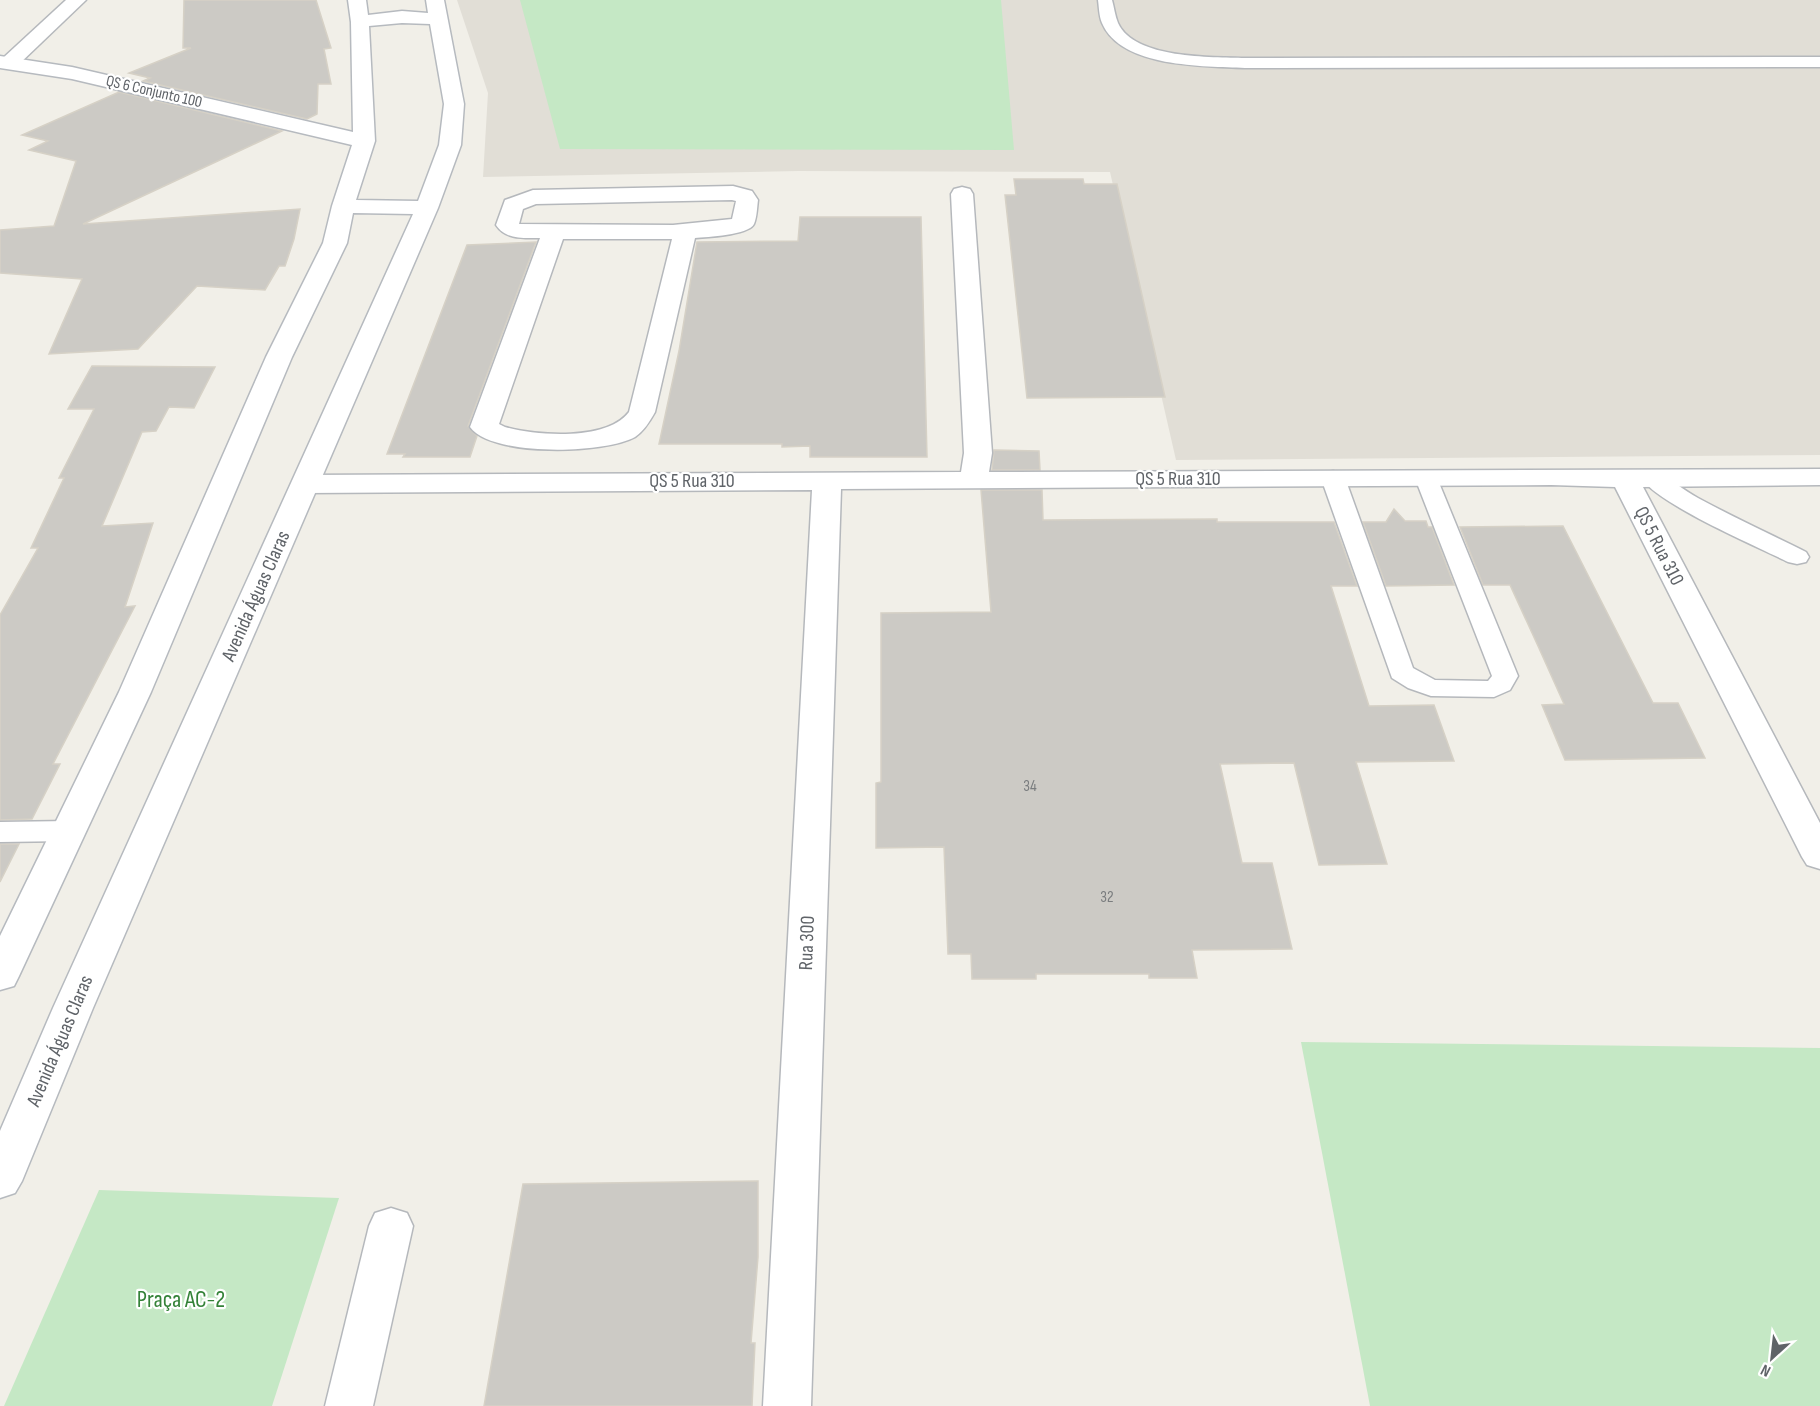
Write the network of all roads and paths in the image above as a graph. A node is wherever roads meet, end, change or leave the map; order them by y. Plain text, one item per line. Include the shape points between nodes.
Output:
1 (77, 0) edge
2 (357, 0) edge
3 (435, 0) edge
4 (1105, 0) edge
5 (440, 20) junction
6 (360, 22) junction
7 (5, 62) edge
8 (1820, 62) edge
9 (363, 131) junction
10 (962, 194) dead end
11 (343, 206) junction
12 (427, 208) junction
13 (554, 231) junction
14 (686, 232) junction
15 (546, 441) junction
16 (581, 441) junction
17 (1820, 477) edge
18 (1333, 478) junction
19 (1427, 478) junction
20 (1625, 479) junction
21 (1654, 479) junction
22 (571, 481) junction
23 (827, 481) junction
24 (973, 481) junction
25 (536, 482) junction
26 (306, 484) junction
27 (1797, 557) dead end
28 (69, 831) junction
29 (0, 832) edge
30 (1820, 858) edge
31 (0, 976) edge
32 (0, 1181) edge
33 (391, 1226) dead end
34 (349, 1406) edge
35 (787, 1406) edge

1 - 7 street
2 - 6 street
3 - 5 street, Avenida Águas Claras
4 - 8 lane via 1111,24 1134,46 1150,53 1197,60
5 - 6 street via 402,17
5 - 12 street, Avenida Águas Claras via 454,104 450,144
6 - 9 street
7 - 9 street, QS 6 Conjunto 100 via 307,128
9 - 11 street
10 - 24 street via 978,453
11 - 12 street
11 - 28 street via 335,243 279,357 135,692
12 - 26 street, Avenida Águas Claras
13 - 14 street
13 - 14 street via 511,229 507,225 513,205 524,199 545,197 733,193 747,200 739,226
13 - 15 street via 484,427 495,434
14 - 16 street via 642,412 626,431
15 - 16 street
15 - 25 street
16 - 22 street
17 - 21 street
18 - 19 street, QS 5 Rua 310
18 - 19 lane via 1401,672 1431,688 1494,689 1505,676
18 - 24 street, QS 5 Rua 310
19 - 20 street, QS 5 Rua 310
20 - 21 street
20 - 30 street, QS 5 Rua 310
21 - 27 lane via 1690,503
22 - 23 street, QS 5 Rua 310
22 - 25 street, QS 5 Rua 310
23 - 24 street, QS 5 Rua 310
23 - 35 street, Rua 300
25 - 26 street, QS 5 Rua 310
26 - 32 street, Avenida Águas Claras
28 - 29 lane
28 - 31 street
33 - 34 street

